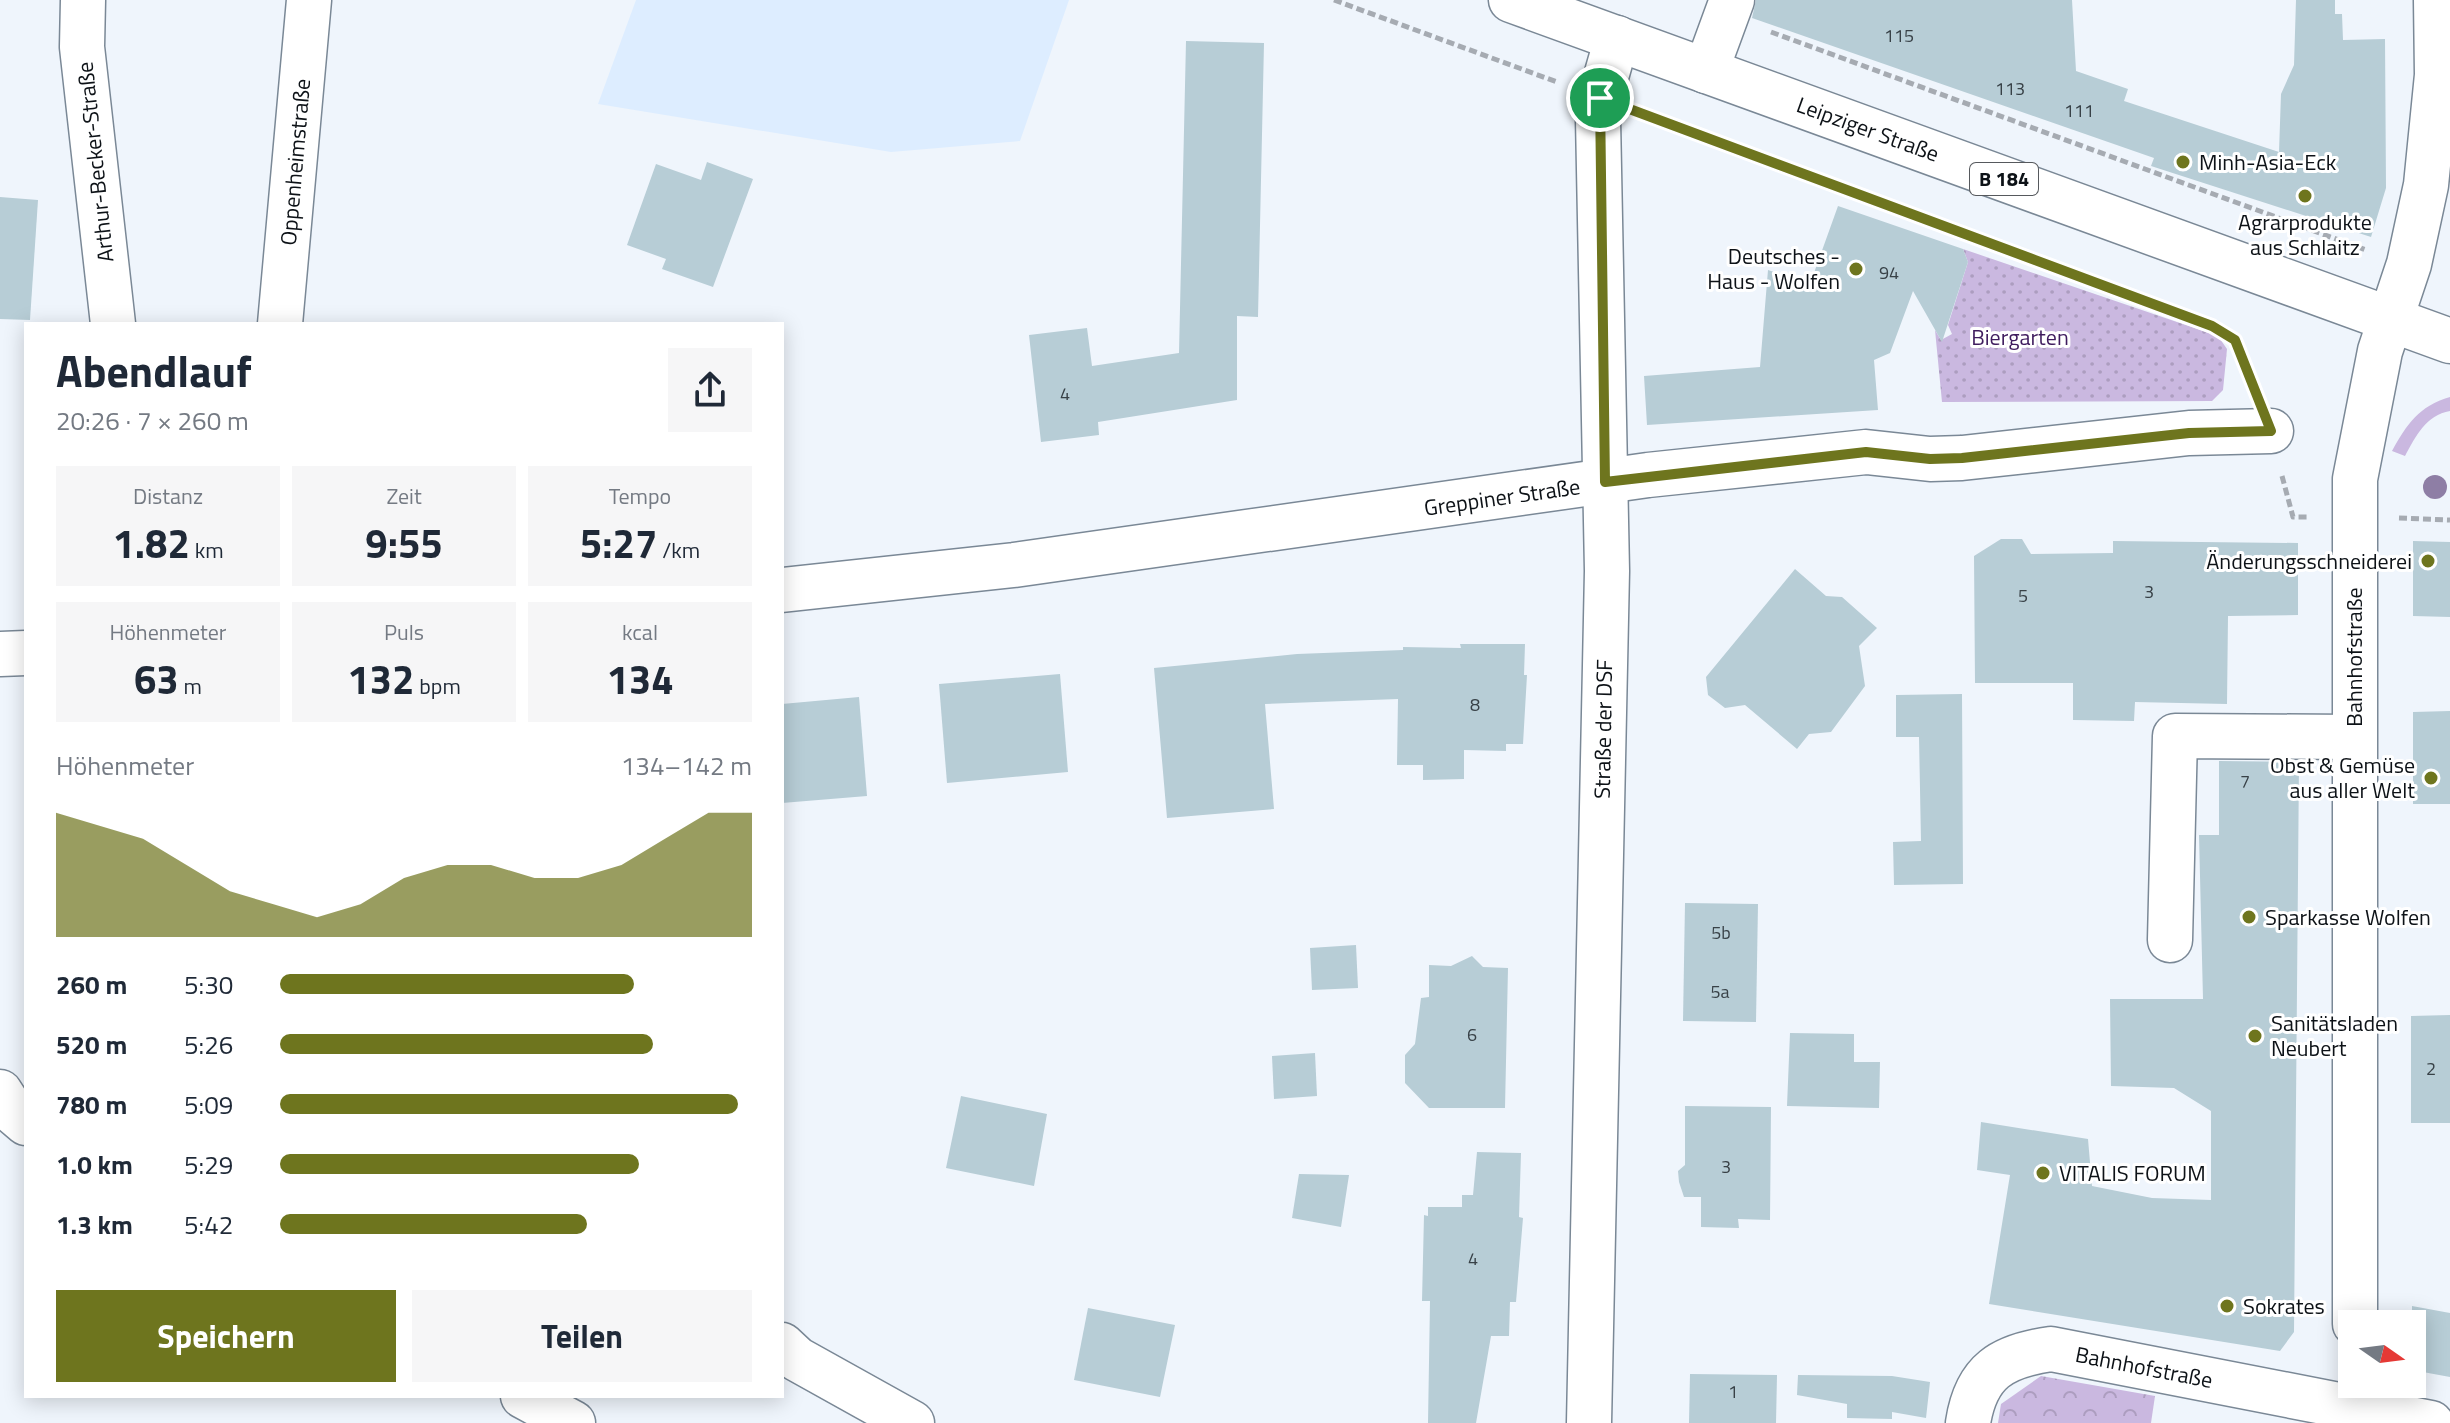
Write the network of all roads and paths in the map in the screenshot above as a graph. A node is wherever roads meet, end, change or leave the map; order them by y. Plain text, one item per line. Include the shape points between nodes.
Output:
1 (83, 0) edge
2 (309, 0) edge
3 (1334, 0) edge
4 (1511, 0) edge
5 (2436, 0) edge
6 (1729, 7) edge
7 (1617, 38) junction
8 (1706, 71) junction
9 (2444, 74) edge
10 (1600, 98) junction
11 (2409, 264) junction
12 (2391, 320) junction
13 (113, 322) edge
14 (280, 322) edge
15 (2450, 341) edge
16 (2271, 431) junction
17 (1605, 482) junction
18 (2353, 517) junction
19 (784, 590) edge
20 (24, 653) edge
21 (0, 654) edge
22 (2354, 737) junction
23 (2170, 940) dead end
24 (0, 1092) edge
25 (24, 1121) edge
26 (2355, 1310) edge
27 (784, 1347) edge
28 (527, 1398) edge
29 (2359, 1406) edge
30 (573, 1423) edge
31 (912, 1423) edge
32 (1589, 1423) edge
33 (1968, 1423) edge
34 (2431, 1423) edge

1 - 13 street, Arthur-Becker-Straße via 82,47
2 - 14 street, Oppenheimstraße
3 - 10 path
4 - 7 street, Leipziger Straße / B 184
5 - 9 street, Bahnhofstraße
6 - 8 street
6 - 11 path via 2200,191
7 - 8 street, Leipziger Straße / B 184
7 - 10 street, Straße der DSF
8 - 12 street, Leipziger Straße / B 184
9 - 11 street, Bahnhofstraße
10 - 16 path via 2212,326 2235,340
10 - 17 street, Straße der DSF
11 - 12 street, Bahnhofstraße
12 - 15 street, Leipziger Straße / B 184
12 - 18 street, Bahnhofstraße via 2363,425
16 - 17 street, Greppiner Straße via 2189,433 1951,458 1866,452
16 - 18 path via 2293,517
17 - 19 street, Greppiner Straße via 1014,565
17 - 32 street, Straße der DSF
18 - 22 street, Bahnhofstraße
20 - 21 street
22 - 23 street via 2175,736
22 - 26 street, Bahnhofstraße
24 - 25 street
27 - 31 street
28 - 30 street
29 - 33 street, Bahnhofstraße via 2051,1349 2019,1354 1993,1370 1978,1385
29 - 34 street, Bahnhofstraße

